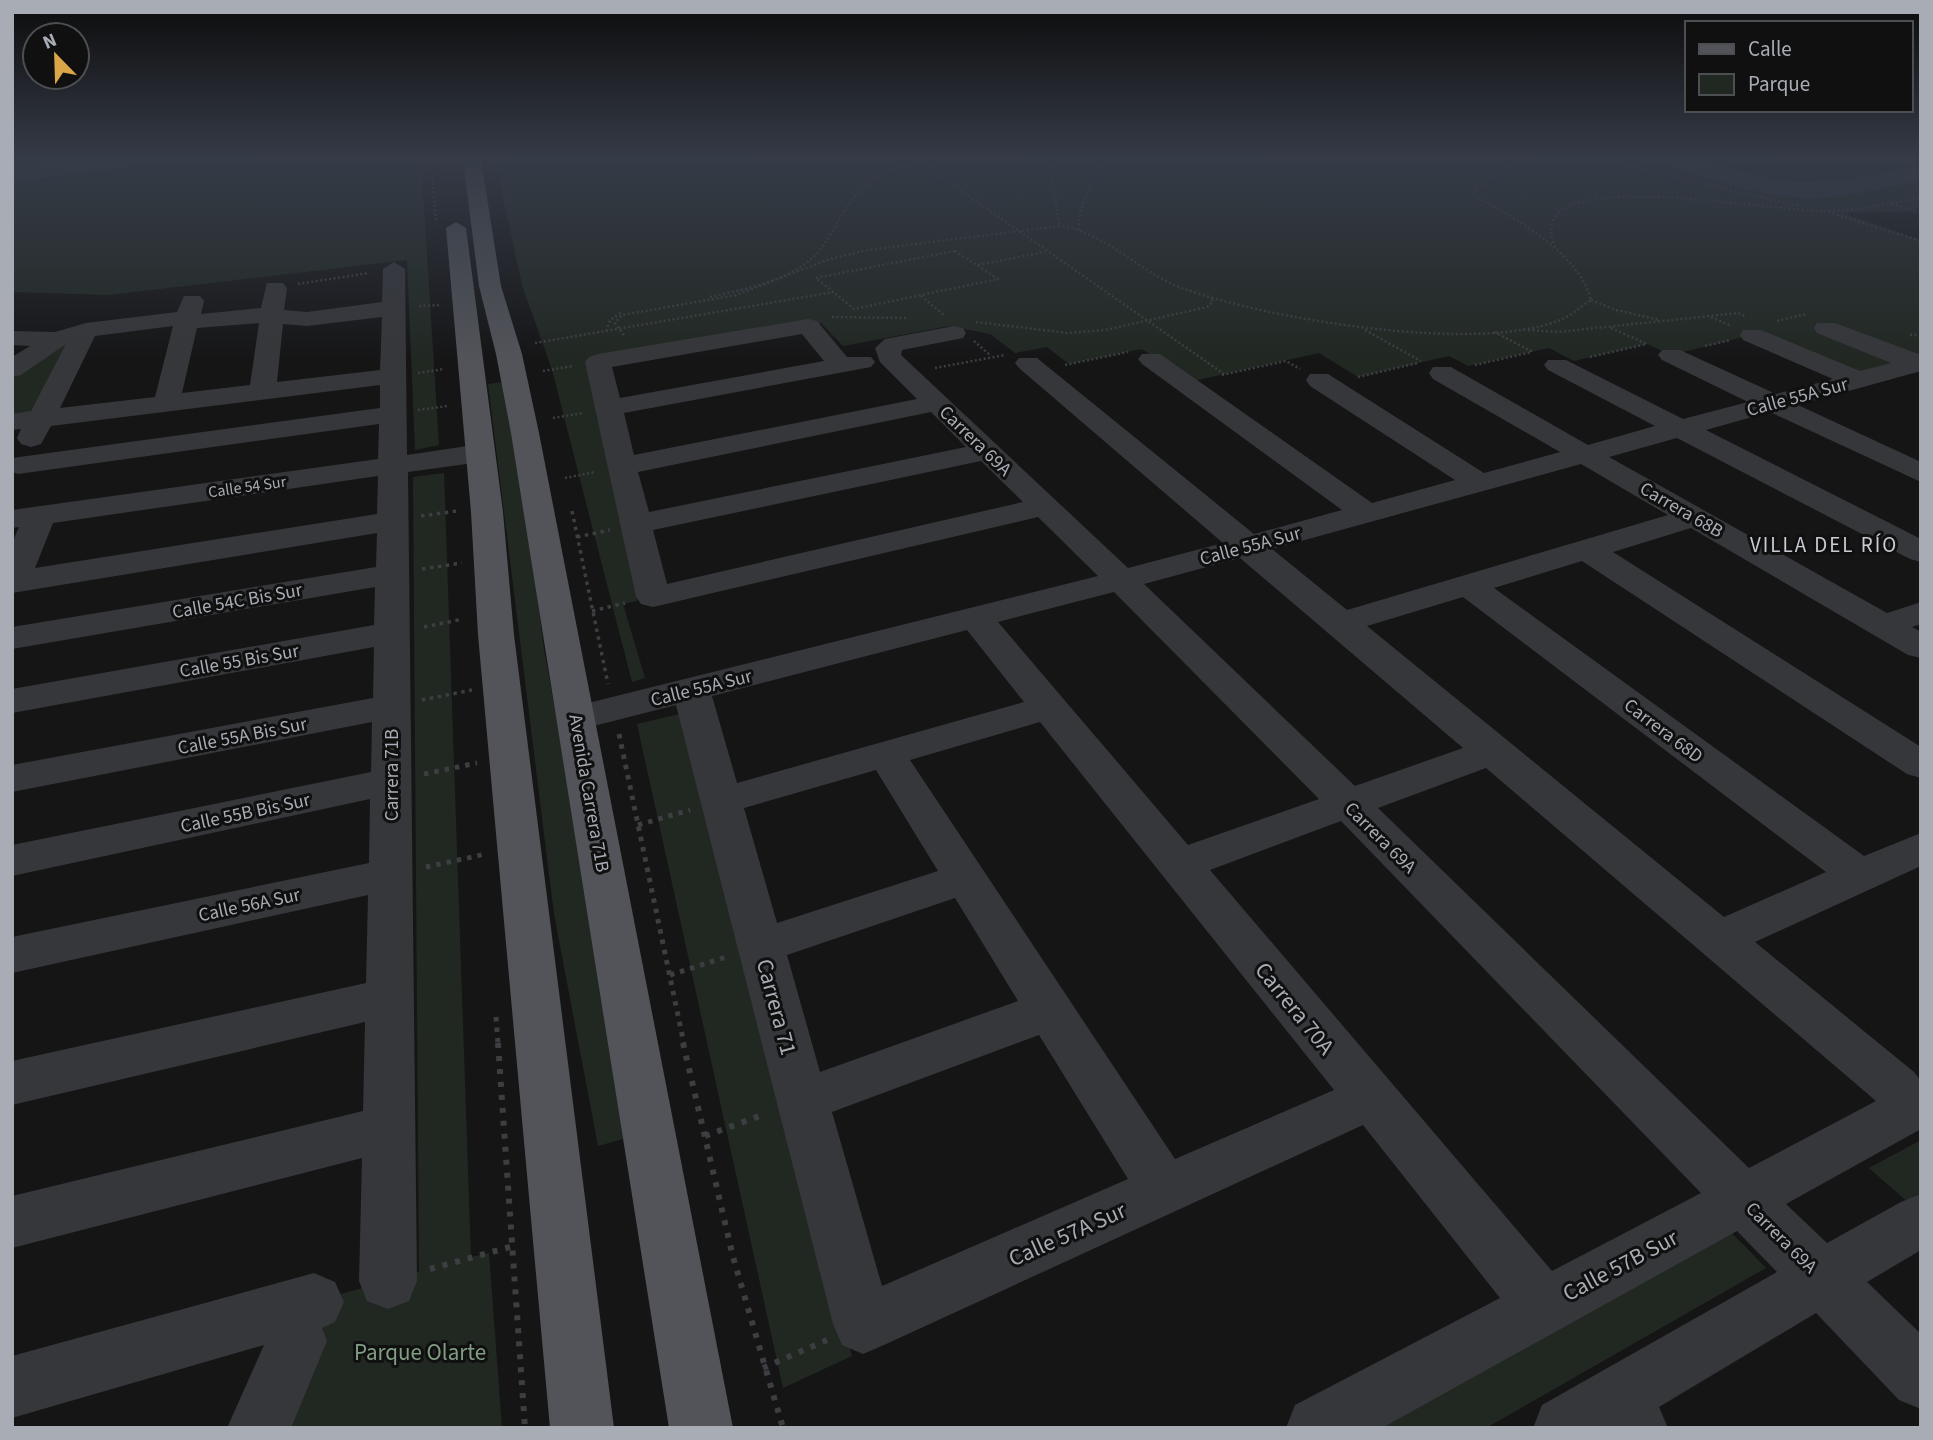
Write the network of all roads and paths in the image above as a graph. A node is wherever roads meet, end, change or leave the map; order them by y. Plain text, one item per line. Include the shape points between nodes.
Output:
1 (461, 227) edge
2 (471, 227) edge
3 (835, 227) edge
4 (1013, 227) edge
5 (1050, 227) edge
6 (1066, 227) edge
7 (1527, 227) edge
8 (1552, 227) edge
9 (1874, 227) edge
10 (1079, 230) joint
11 (1018, 231) junction
12 (1921, 242) edge
13 (471, 248) junction
14 (1047, 251) junction
15 (1557, 251) junction
16 (977, 265) junction
17 (275, 288) dead end
18 (834, 292) junction
19 (1211, 298) junction
20 (1591, 300) junction
21 (190, 311) junction
22 (271, 317) junction
23 (819, 321) junction
24 (1146, 321) junction
25 (1668, 321) junction
26 (1775, 321) dead end
27 (1818, 321) joint
28 (1752, 326) junction
29 (1611, 327) junction
30 (12, 328) edge
31 (1363, 328) junction
32 (617, 329) junction
33 (1520, 330) junction
34 (606, 331) junction
35 (1494, 332) junction
36 (1900, 333) dead end
37 (73, 334) junction
38 (931, 335) junction
39 (625, 336) dead end
40 (12, 338) edge
41 (534, 343) dead end
42 (1144, 354) joint
43 (1919, 354) edge
44 (1671, 355) joint
45 (1545, 358) junction
46 (1286, 360) dead end
47 (1026, 362) junction
48 (841, 366) junction
49 (12, 369) edge
50 (543, 372) dead end
51 (1442, 373) joint
52 (1224, 374) junction
53 (1858, 380) junction
54 (1322, 382) joint
55 (545, 383) dead end
56 (1184, 383) junction
57 (262, 393) junction
58 (393, 395) junction
59 (1773, 402) junction
60 (937, 403) junction
61 (166, 405) junction
62 (550, 407) dead end
63 (609, 408) junction
64 (40, 421) junction
65 (12, 422) edge
66 (1679, 428) junction
67 (555, 430) dead end
68 (1921, 449) edge
69 (987, 451) junction
70 (481, 453) junction
71 (1584, 453) junction
72 (1890, 458) junction
73 (393, 465) junction
74 (562, 466) dead end
75 (623, 466) junction
76 (15, 471) edge
77 (1921, 473) edge
78 (1478, 482) junction
79 (567, 490) dead end
80 (570, 502) dead end
81 (1045, 506) junction
82 (459, 510) dead end
83 (1366, 513) junction
84 (1696, 517) junction
85 (26, 518) edge
86 (392, 521) junction
87 (636, 524) junction
88 (1246, 546) junction
89 (1587, 550) junction
90 (1921, 552) edge
91 (463, 563) dead end
92 (392, 574) junction
93 (1122, 580) junction
94 (13, 582) edge
95 (1469, 585) junction
96 (1921, 612) edge
97 (975, 617) junction
98 (466, 619) dead end
99 (1339, 623) junction
100 (1884, 626) junction
101 (392, 632) junction
102 (12, 638) edge
103 (1921, 647) edge
104 (691, 689) junction
105 (472, 690) dead end
106 (12, 701) edge
107 (391, 706) junction
108 (1048, 707) junction
109 (596, 714) junction
110 (1494, 751) junction
111 (886, 754) junction
112 (478, 763) dead end
113 (1921, 765) edge
114 (12, 779) edge
115 (391, 781) junction
116 (721, 802) junction
117 (1348, 804) junction
118 (638, 825) junction
119 (1921, 848) edge
120 (486, 854) dead end
121 (12, 861) edge
122 (1178, 865) junction
123 (391, 874) junction
124 (1860, 875) junction
125 (966, 878) junction
126 (1719, 939) junction
127 (760, 946) junction
128 (12, 955) edge
129 (670, 975) junction
130 (390, 997) junction
131 (1050, 1010) junction
132 (12, 1083) edge
133 (1909, 1095) edge
134 (1370, 1098) junction
135 (802, 1101) junction
136 (389, 1128) junction
137 (705, 1136) junction
138 (1165, 1190) junction
139 (1744, 1198) junction
140 (1921, 1220) edge
141 (12, 1222) edge
142 (1822, 1278) junction
143 (388, 1281) dead end
144 (1545, 1306) junction
145 (863, 1324) junction
146 (764, 1368) junction
147 (1921, 1378) edge
148 (12, 1387) edge
149 (1604, 1418) edge
150 (259, 1428) edge
151 (582, 1428) edge
152 (701, 1428) edge
153 (783, 1428) edge
154 (1318, 1428) edge

1 - 13 main road, Avenida Carrera 71B
2 - 13 main road, Avenida Carrera 71B
3 - 34 path via 810,259 790,272 740,290 622,312 610,320
4 - 11 path
5 - 11 path
6 - 10 path
7 - 15 path
8 - 15 path via 1550,236
9 - 12 path
10 - 19 path via 1179,288
11 - 14 path
11 - 32 path via 858,252 750,291 622,315 615,323
13 - 70 main road, Avenida Carrera 71B
13 - 109 main road, Avenida Carrera 71B via 490,286 509,354
14 - 16 path
14 - 24 path
15 - 20 path via 1587,284
16 - 18 path via 955,251 816,278
16 - 18 path via 998,279 854,309
17 - 22 street
18 - 32 path
19 - 24 path via 1213,303 1207,307
19 - 31 path
20 - 25 path
20 - 33 path via 1578,314
21 - 22 street
21 - 37 street via 171,319
21 - 61 street
22 - 57 street
22 - 58 street, Carrera 71B via 307,319 394,289
23 - 38 path
23 - 48 street
23 - 63 street via 598,362
24 - 38 path via 1068,333
24 - 52 path
25 - 28 path via 1738,313
25 - 29 path
26 - 27 path
27 - 43 street
28 - 44 path
28 - 53 street
29 - 33 path
29 - 45 path via 1647,344
30 - 37 street
31 - 35 path
31 - 54 path via 1422,362
32 - 34 path
32 - 39 path
33 - 35 path
34 - 41 path
35 - 45 path
36 - 43 path
37 - 40 street
37 - 49 street
37 - 64 street
38 - 47 path
38 - 48 street
38 - 60 street, Carrera 69A
42 - 47 path
42 - 56 street
43 - 53 street, Calle 55A Sur
44 - 59 street
45 - 51 path
45 - 66 street
46 - 52 path
47 - 88 street
48 - 63 street
50 - 55 path
51 - 71 street, Carrera 68B
52 - 56 path
53 - 59 street, Calle 55A Sur
54 - 78 street
56 - 83 street
57 - 58 street
57 - 61 street
58 - 73 street, Carrera 71B
58 - 76 street
59 - 66 street, Calle 55A Sur
59 - 72 street
60 - 69 street, Carrera 69A
60 - 75 street
61 - 64 street
62 - 67 path
63 - 75 street
64 - 65 street
64 - 76 street
66 - 71 street, Calle 55A Sur
66 - 90 street
68 - 72 street
69 - 81 street, Carrera 69A
69 - 87 street
70 - 73 street, Calle 54 Sur
70 - 151 main road, Avenida Carrera 71B via 496,635
71 - 78 street, Calle 55A Sur
71 - 84 street, Carrera 68B
72 - 77 street
73 - 85 street, Calle 54 Sur
73 - 86 street, Carrera 71B
74 - 79 path
75 - 87 street
78 - 83 street, Calle 55A Sur
80 - 109 path
81 - 87 street via 653,597
81 - 93 street, Carrera 69A
82 - 86 path
83 - 88 street, Calle 55A Sur
84 - 89 street
84 - 100 street, Carrera 68B
85 - 94 street
86 - 92 street, Carrera 71B
86 - 94 street
88 - 93 street, Calle 55A Sur
88 - 99 street
89 - 95 street
89 - 113 street
91 - 92 path
92 - 101 street, Carrera 71B
92 - 102 street, Calle 54C Bis Sur
93 - 97 street, Calle 55A Sur
93 - 117 street, Carrera 69A
95 - 99 street
95 - 124 street, Carrera 68D
96 - 100 street
97 - 104 street, Calle 55A Sur
97 - 108 street, Carrera 70A
98 - 101 path
99 - 110 street
100 - 103 street, Carrera 68B
101 - 106 street, Calle 55 Bis Sur
101 - 107 street, Carrera 71B
104 - 109 street, Calle 55A Sur
104 - 116 street, Carrera 71
105 - 107 path
107 - 114 street, Calle 55A Bis Sur
107 - 115 street, Carrera 71B
108 - 111 street
108 - 122 street, Carrera 70A
109 - 118 path
109 - 152 main road, Avenida Carrera 71B
110 - 117 street
110 - 126 street
111 - 116 street
111 - 125 street
112 - 115 path
115 - 121 street, Calle 55B Bis Sur
115 - 123 street, Carrera 71B
116 - 118 path
116 - 127 street, Carrera 71
117 - 122 street
117 - 139 street, Carrera 69A
118 - 129 path
119 - 124 street
120 - 123 path
122 - 134 street, Carrera 70A
123 - 128 street, Calle 56A Sur
123 - 130 street, Carrera 71B
124 - 126 street
125 - 127 street
125 - 131 street
126 - 133 street
127 - 129 path
127 - 135 street, Carrera 71
129 - 137 path
130 - 132 street
130 - 136 street, Carrera 71B
131 - 135 street
131 - 138 street
133 - 139 street, Calle 57B Sur
134 - 138 street, Calle 57A Sur
134 - 144 street, Carrera 70A
135 - 137 path
135 - 145 street, Carrera 71
136 - 141 street
136 - 143 street, Carrera 71B
137 - 146 path
138 - 145 street, Calle 57A Sur
139 - 142 street, Carrera 69A
139 - 144 street, Calle 57B Sur
140 - 142 street
142 - 147 street, Carrera 69A
142 - 149 street
144 - 154 street, Calle 57B Sur
145 - 146 path
146 - 153 path
148 - 150 street via 305,1321

